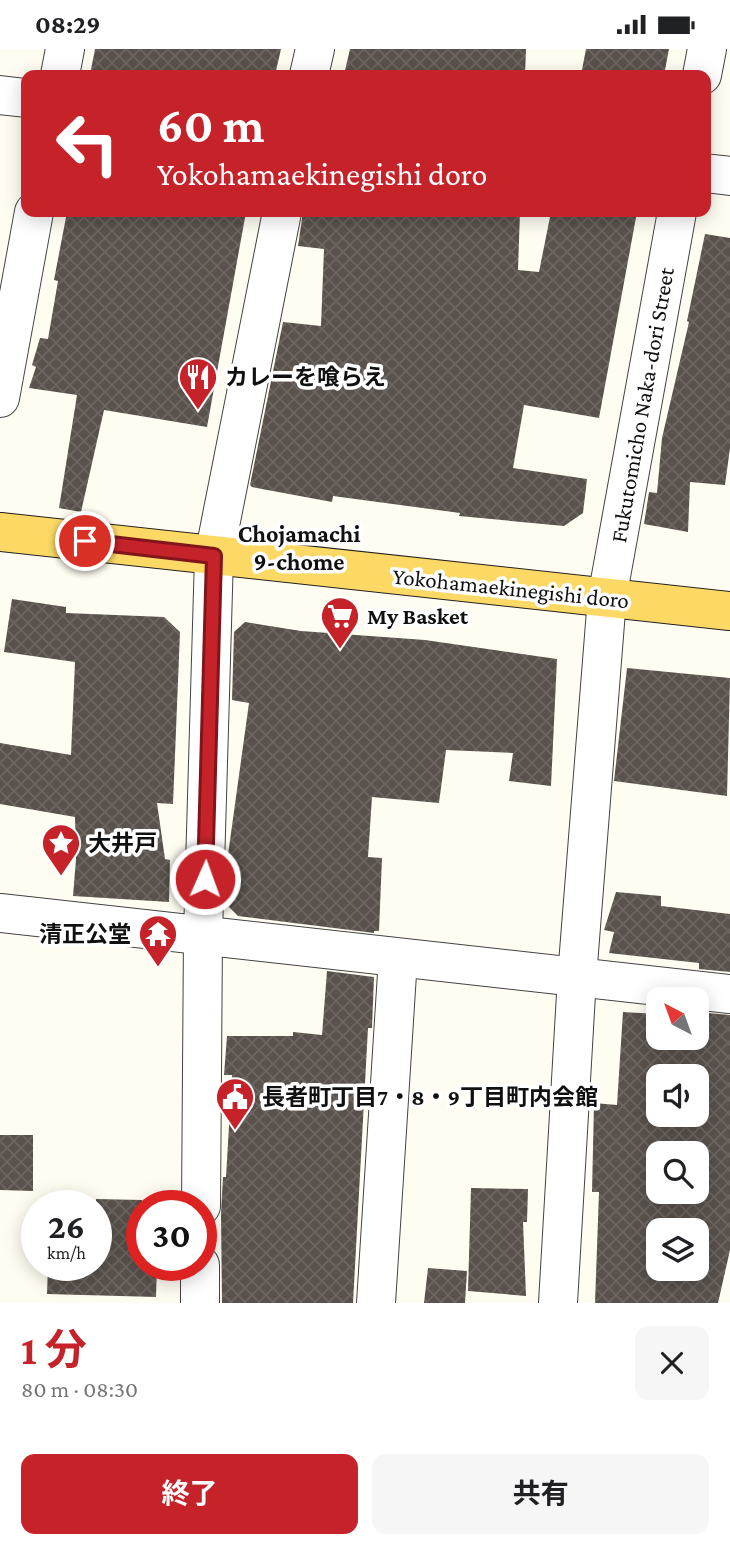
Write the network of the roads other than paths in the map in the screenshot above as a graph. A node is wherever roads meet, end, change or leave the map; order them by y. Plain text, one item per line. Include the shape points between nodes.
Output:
1 (65, 49) edge
2 (315, 49) edge
3 (707, 49) edge
4 (61, 70) edge
5 (310, 70) edge
6 (703, 70) edge
7 (0, 95) edge
8 (21, 97) edge
9 (711, 174) edge
10 (730, 176) edge
11 (33, 217) edge
12 (281, 217) edge
13 (676, 217) edge
14 (0, 398) edge
15 (0, 532) edge
16 (214, 556) junction
17 (607, 598) junction
18 (730, 611) edge
19 (0, 913) edge
20 (203, 935) junction
21 (398, 958) junction
22 (577, 977) junction
23 (730, 994) edge
24 (201, 1190) edge
25 (200, 1281) edge
26 (200, 1303) edge
27 (376, 1303) edge
28 (558, 1303) edge

1 - 4 street
2 - 5 street
3 - 6 street
7 - 8 street
9 - 10 street
11 - 14 street
12 - 16 street
13 - 17 street, Fukutomicho Naka-dori Street
15 - 16 main road, Yokohamaekinegishi doro
16 - 17 main road, Yokohamaekinegishi doro
16 - 20 street
17 - 18 main road, Yokohamaekinegishi doro
17 - 22 street, Fukutomicho Naka-dori Street
19 - 20 street
20 - 21 street
20 - 24 street
21 - 22 street
21 - 27 street
22 - 23 street
22 - 28 street, Fukutomicho Naka-dori Street
25 - 26 street

